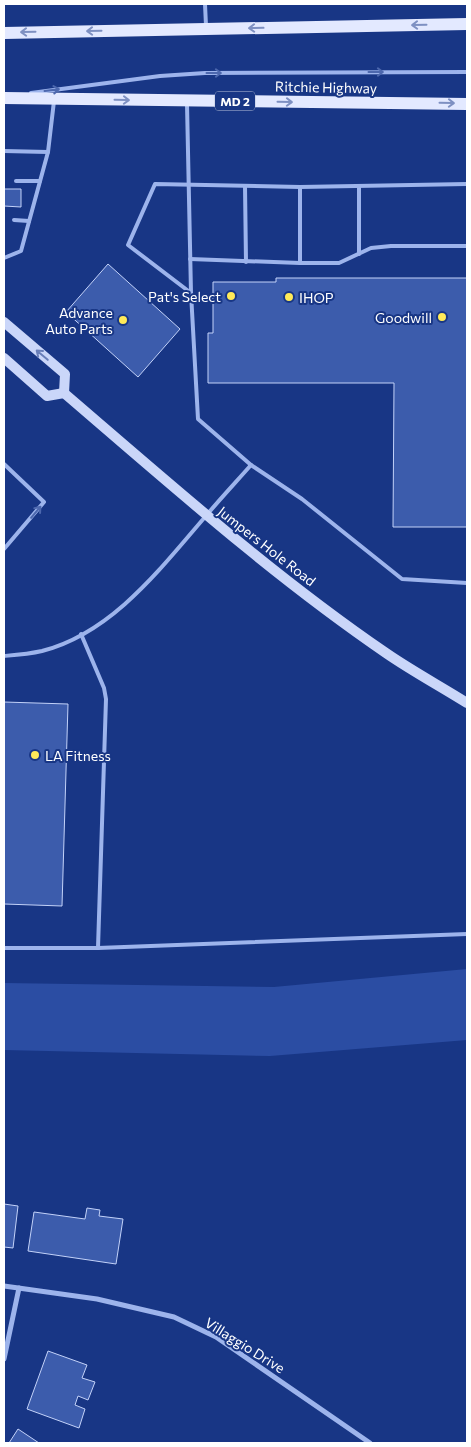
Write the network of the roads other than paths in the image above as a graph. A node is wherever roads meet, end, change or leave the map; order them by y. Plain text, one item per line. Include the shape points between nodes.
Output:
1 (205, 4) edge
2 (466, 24) edge
3 (206, 29) junction
4 (4, 32) edge
5 (467, 72) edge
6 (4, 97) edge
7 (54, 99) junction
8 (187, 101) junction
9 (467, 104) edge
10 (4, 152) edge
11 (48, 152) junction
12 (16, 181) dead end
13 (40, 181) junction
14 (467, 184) edge
15 (189, 186) junction
16 (245, 186) junction
17 (359, 186) junction
18 (300, 187) junction
19 (14, 220) dead end
20 (29, 221) junction
21 (467, 246) edge
22 (359, 254) junction
23 (4, 258) edge
24 (190, 259) junction
25 (246, 262) junction
26 (300, 264) junction
27 (191, 293) junction
28 (4, 322) edge
29 (6, 363) edge
30 (64, 393) junction
31 (4, 464) edge
32 (251, 465) junction
33 (206, 515) junction
34 (4, 549) edge
35 (467, 582) edge
36 (82, 634) junction
37 (4, 656) edge
38 (467, 703) edge
39 (467, 934) edge
40 (4, 948) edge
41 (98, 948) junction
42 (4, 1286) edge
43 (19, 1288) junction
44 (4, 1359) edge
45 (370, 1443) edge

1 - 3 lane
2 -> 3 main road
3 -> 4 main road
6 -> 5 lane via 205,72
6 - 7 main road, Ritchie Highway / MD 2
7 -> 8 main road, Ritchie Highway / MD 2
7 - 11 lane
8 -> 9 main road, Ritchie Highway / MD 2
8 - 15 lane
10 - 11 lane
11 - 13 lane
12 - 13 lane
13 - 20 lane
14 - 17 lane
15 - 16 lane
15 - 24 lane
15 - 27 lane via 155,184 128,245
16 - 18 lane
16 - 25 lane
17 - 18 lane
17 - 22 lane
18 - 26 lane
19 - 20 lane
20 - 23 lane via 21,251
21 - 22 lane via 392,246 371,248
22 - 26 lane via 338,263
24 - 25 lane
24 - 27 lane
25 - 26 lane
27 - 32 lane via 198,419
30 -> 28 main road via 65,374
29 - 30 main road via 47,396
30 - 33 main road, Jumpers Hole Road
34 -> 31 lane via 44,502
32 - 33 lane
32 - 35 lane via 302,499 402,579
33 - 36 lane via 135,595
33 - 38 main road, Jumpers Hole Road via 387,653
36 - 37 lane via 42,651
36 - 41 lane via 106,699
39 - 41 lane
40 - 41 lane
42 - 43 street, Villaggio Drive
43 - 44 street
43 - 45 street, Villaggio Drive via 97,1299 174,1317 216,1337

